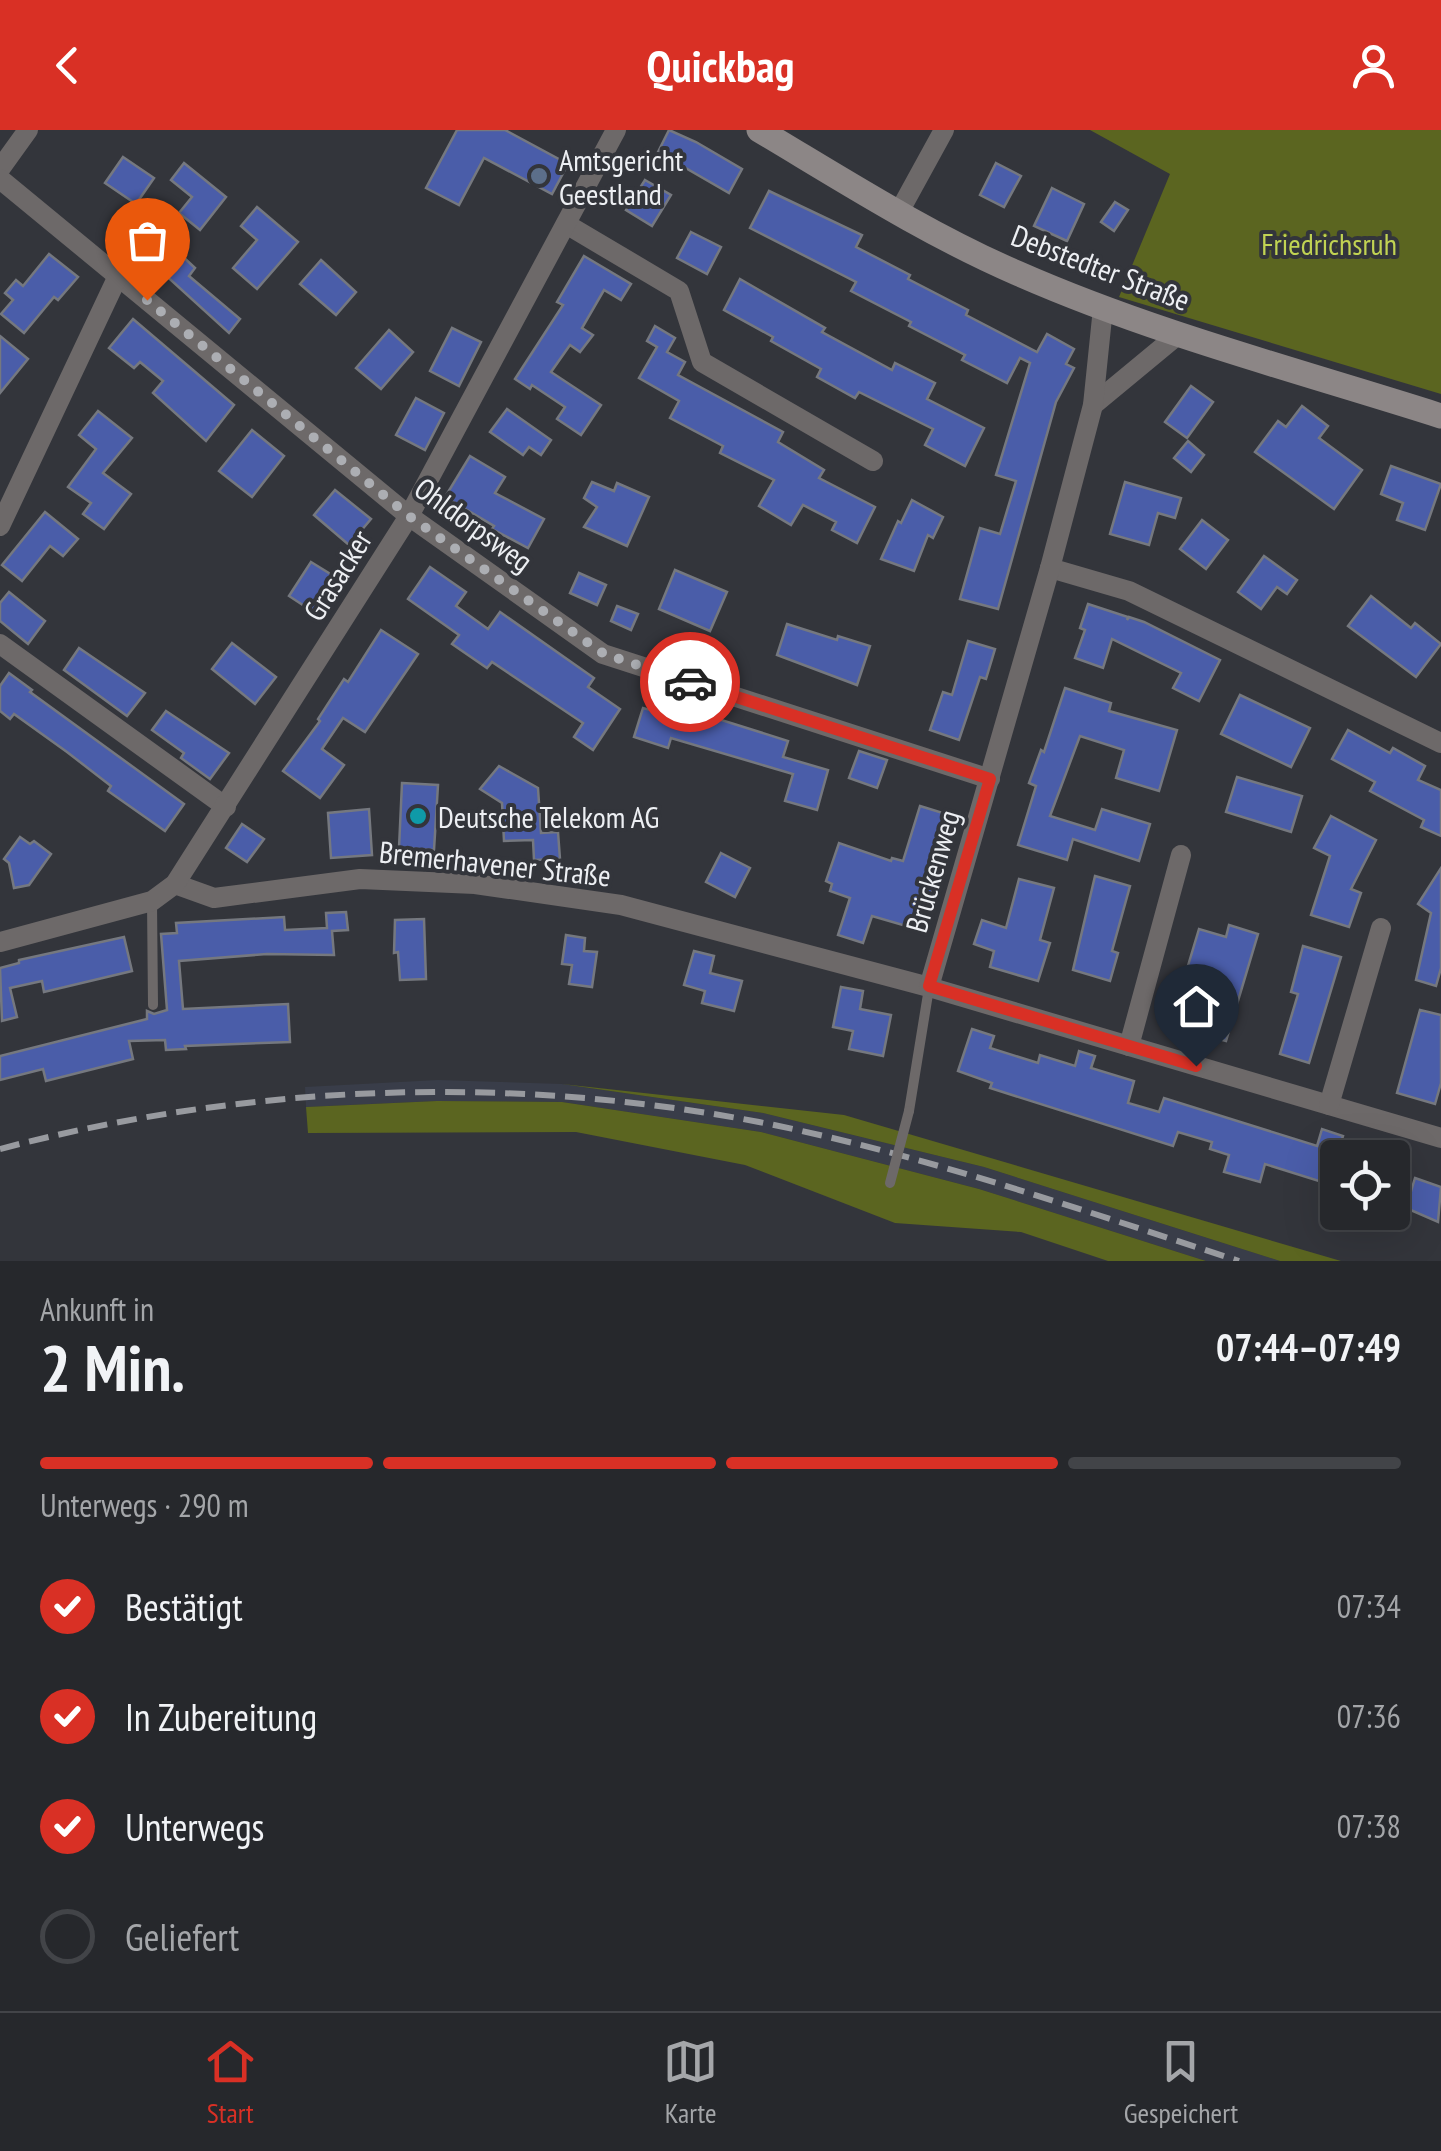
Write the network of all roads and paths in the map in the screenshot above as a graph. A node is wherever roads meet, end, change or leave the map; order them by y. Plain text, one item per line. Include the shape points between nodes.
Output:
1 (28, 130) edge
2 (616, 130) edge
3 (758, 130) edge
4 (944, 130) edge
5 (0, 169) edge
6 (0, 179) edge
7 (898, 212) junction
8 (566, 224) junction
9 (118, 276) junction
10 (1103, 308) junction
11 (1180, 332) junction
12 (1093, 404) junction
13 (1441, 416) edge
14 (873, 461) dead end
15 (409, 516) junction
16 (0, 526) edge
17 (1050, 568) junction
18 (0, 644) edge
19 (1441, 743) edge
20 (990, 779) junction
21 (226, 807) junction
22 (1181, 855) dead end
23 (175, 884) junction
24 (152, 901) junction
25 (1381, 928) dead end
26 (0, 942) edge
27 (929, 986) junction
28 (152, 1005) dead end
29 (1129, 1046) junction
30 (1329, 1105) junction
31 (1441, 1138) edge
32 (890, 1183) dead end

1 - 5 street
2 - 8 street, Grasacker
3 - 7 main road, Debstedter Straße
4 - 7 street
6 - 9 street, Ohldorpsweg
7 - 10 main road, Debstedter Straße via 1014,272
8 - 14 street via 679,291 702,362
8 - 15 street, Grasacker
9 - 15 street, Ohldorpsweg
9 - 16 street
10 - 11 main road, Debstedter Straße
10 - 12 street, Brückenweg
11 - 12 street
11 - 13 main road, Debstedter Straße
12 - 17 street, Brückenweg
15 - 20 street, Ohldorpsweg via 604,654
15 - 21 street, Grasacker
17 - 19 street via 1129,591
17 - 20 street, Brückenweg
18 - 21 street
20 - 27 street, Brückenweg
21 - 23 street, Grasacker
22 - 29 street
23 - 24 street
23 - 27 street, Bremerhavener Straße via 214,898 360,879 475,884 621,905
24 - 26 street
24 - 28 lane
25 - 30 street
27 - 29 street, Bremerhavener Straße
27 - 32 lane, Brückenweg, bridge
29 - 30 street, Bremerhavener Straße
30 - 31 street, Bremerhavener Straße

